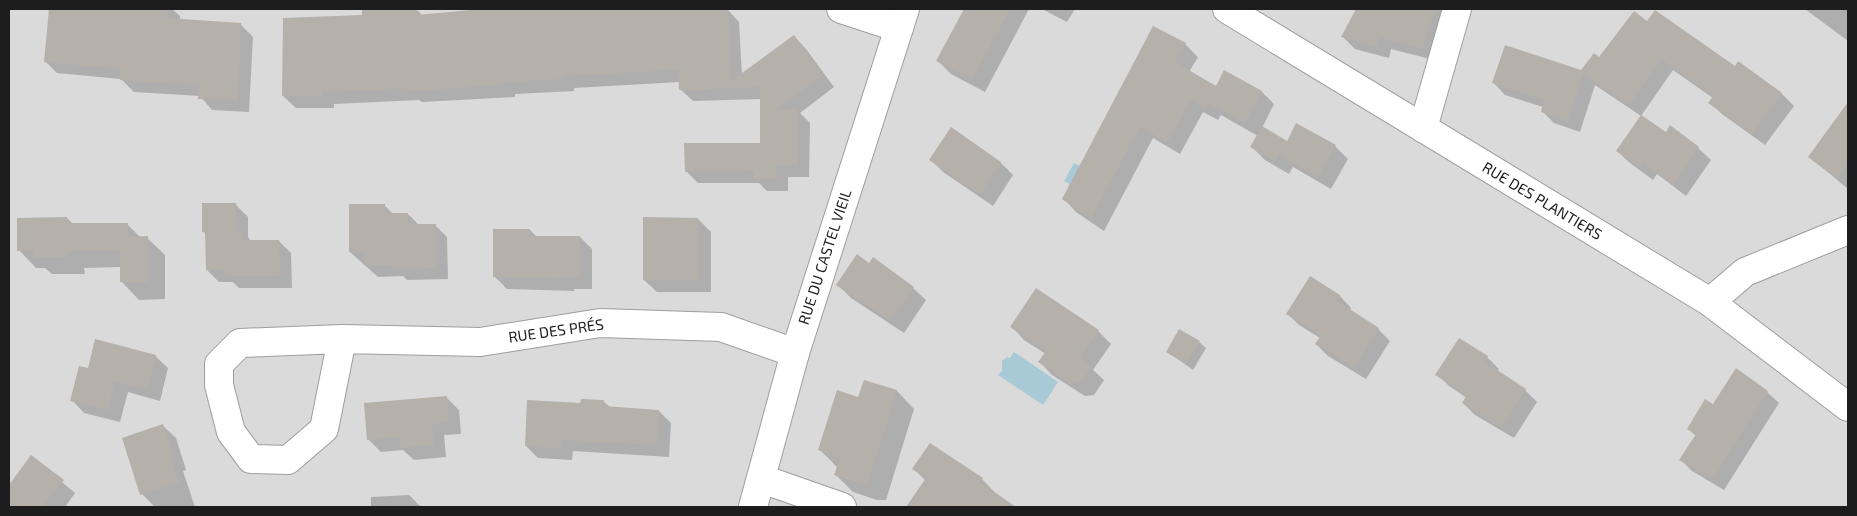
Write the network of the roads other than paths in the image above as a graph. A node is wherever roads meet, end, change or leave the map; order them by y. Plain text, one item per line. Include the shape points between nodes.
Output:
1 (842, 9) edge
2 (1227, 9) edge
3 (1457, 9) edge
4 (902, 18) edge
5 (1422, 128) junction
6 (1848, 230) edge
7 (1710, 302) junction
8 (342, 339) junction
9 (795, 353) junction
10 (1848, 407) edge
11 (762, 479) junction
12 (753, 507) edge
13 (842, 507) edge

1 - 4 street
2 - 5 street, RUE DES PLANTIERS
3 - 5 street
4 - 9 street, RUE DU CASTEL VIEIL
5 - 7 street, RUE DES PLANTIERS
6 - 7 street via 1745,272
7 - 10 street, RUE DES PLANTIERS
8 - 8 street, RUE DES PRÉS via 240,343 219,364 219,385 231,432 252,459 288,460 324,428
8 - 9 street, RUE DES PRÉS via 480,342 600,323 721,327
9 - 11 street, RUE DU CASTEL VIEIL
11 - 12 street, RUE DU CASTEL VIEIL
11 - 13 street

